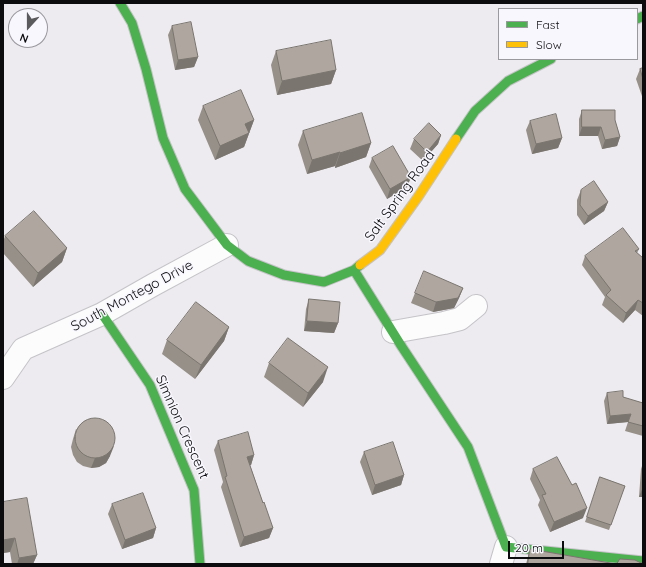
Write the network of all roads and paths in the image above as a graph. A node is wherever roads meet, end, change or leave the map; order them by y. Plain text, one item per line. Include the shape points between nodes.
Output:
1 (120, 3) edge
2 (549, 60) edge
3 (227, 245) junction
4 (354, 270) junction
5 (476, 306) dead end
6 (102, 314) junction
7 (393, 332) junction
8 (3, 378) edge
9 (503, 555) edge
10 (643, 561) edge
11 (200, 564) edge

1 - 3 street, Salt Spring Road via 132,23 163,138 185,189
2 - 4 street, Salt Spring Road via 508,81 475,111 380,250
3 - 4 street, Salt Spring Road via 248,261 284,275 324,282
3 - 6 street, South Montego Drive
4 - 7 street
5 - 7 street via 460,319
6 - 8 street, South Montego Drive via 23,349
6 - 11 street, Simnion Crescent via 150,385 194,490
7 - 9 street via 468,447
9 - 10 street

